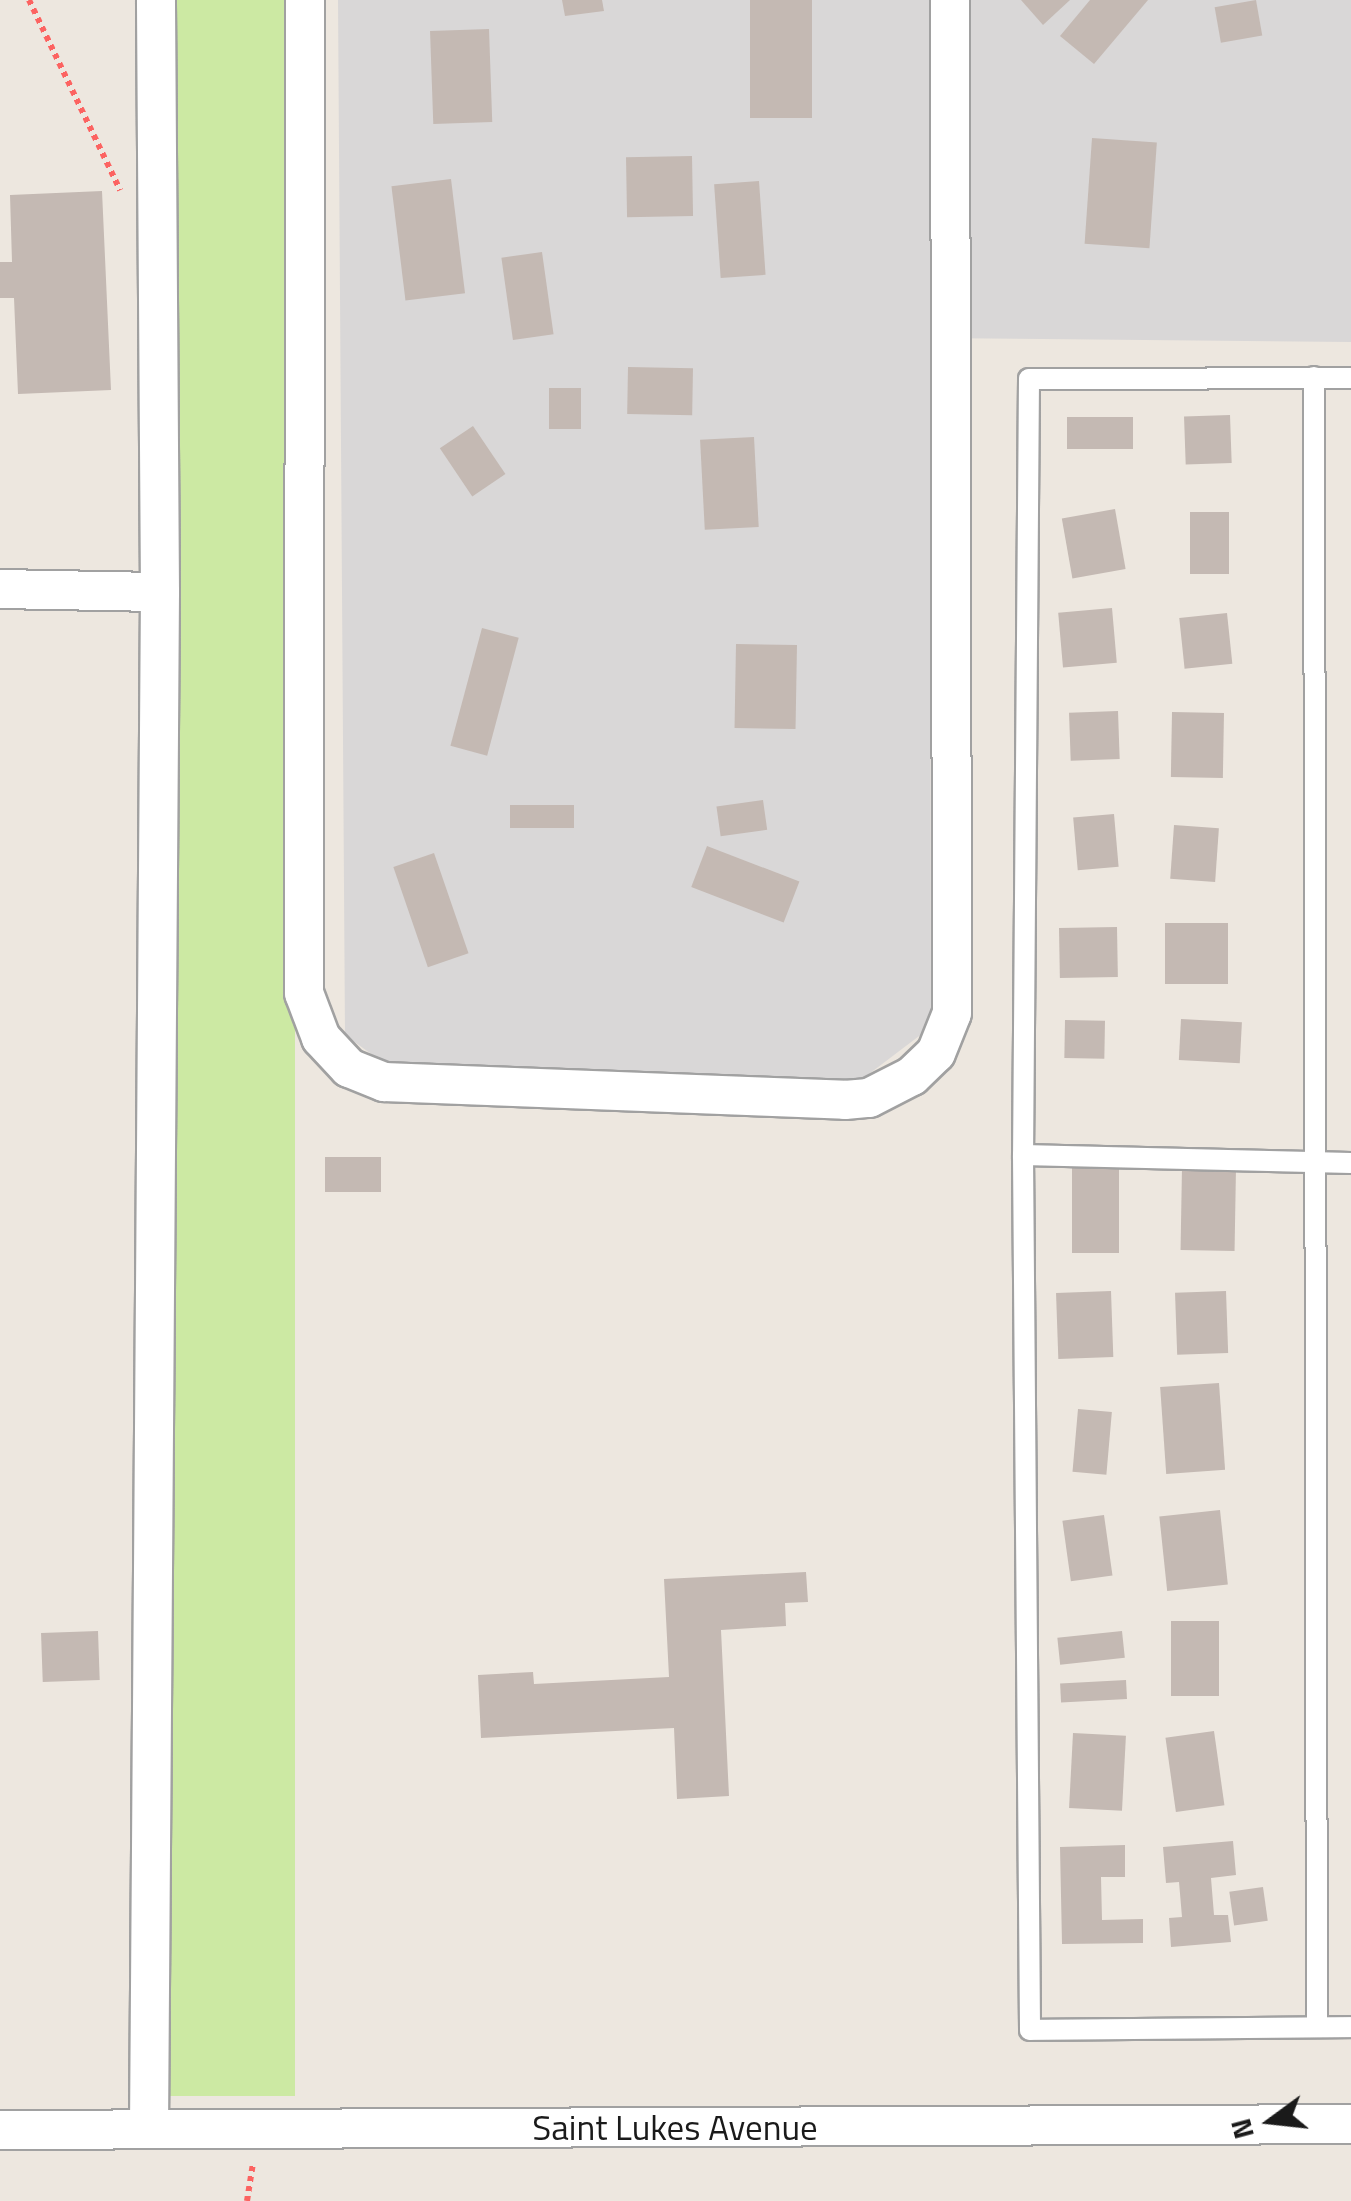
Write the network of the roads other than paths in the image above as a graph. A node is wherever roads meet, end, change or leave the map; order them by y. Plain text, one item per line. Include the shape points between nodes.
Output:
1 (156, 0) edge
2 (305, 0) edge
3 (950, 0) edge
4 (1314, 377) junction
5 (1351, 378) edge
6 (0, 589) edge
7 (160, 592) junction
8 (1022, 1155) junction
9 (1312, 1162) junction
10 (1351, 1163) edge
11 (1317, 2027) junction
12 (1351, 2027) edge
13 (1351, 2124) edge
14 (148, 2129) junction
15 (0, 2130) edge

1 - 7 street
2 - 3 street via 304,993 322,1038 349,1068 384,1082 845,1100 870,1098 912,1076 936,1053 952,1013
4 - 5 lane
4 - 8 lane via 1029,380
4 - 9 lane
6 - 7 street
7 - 14 street
8 - 9 lane
8 - 11 lane via 1030,2030
9 - 10 lane
9 - 11 lane
11 - 12 lane
13 - 14 street, Saint Lukes Avenue
14 - 15 street, Saint Lukes Avenue

